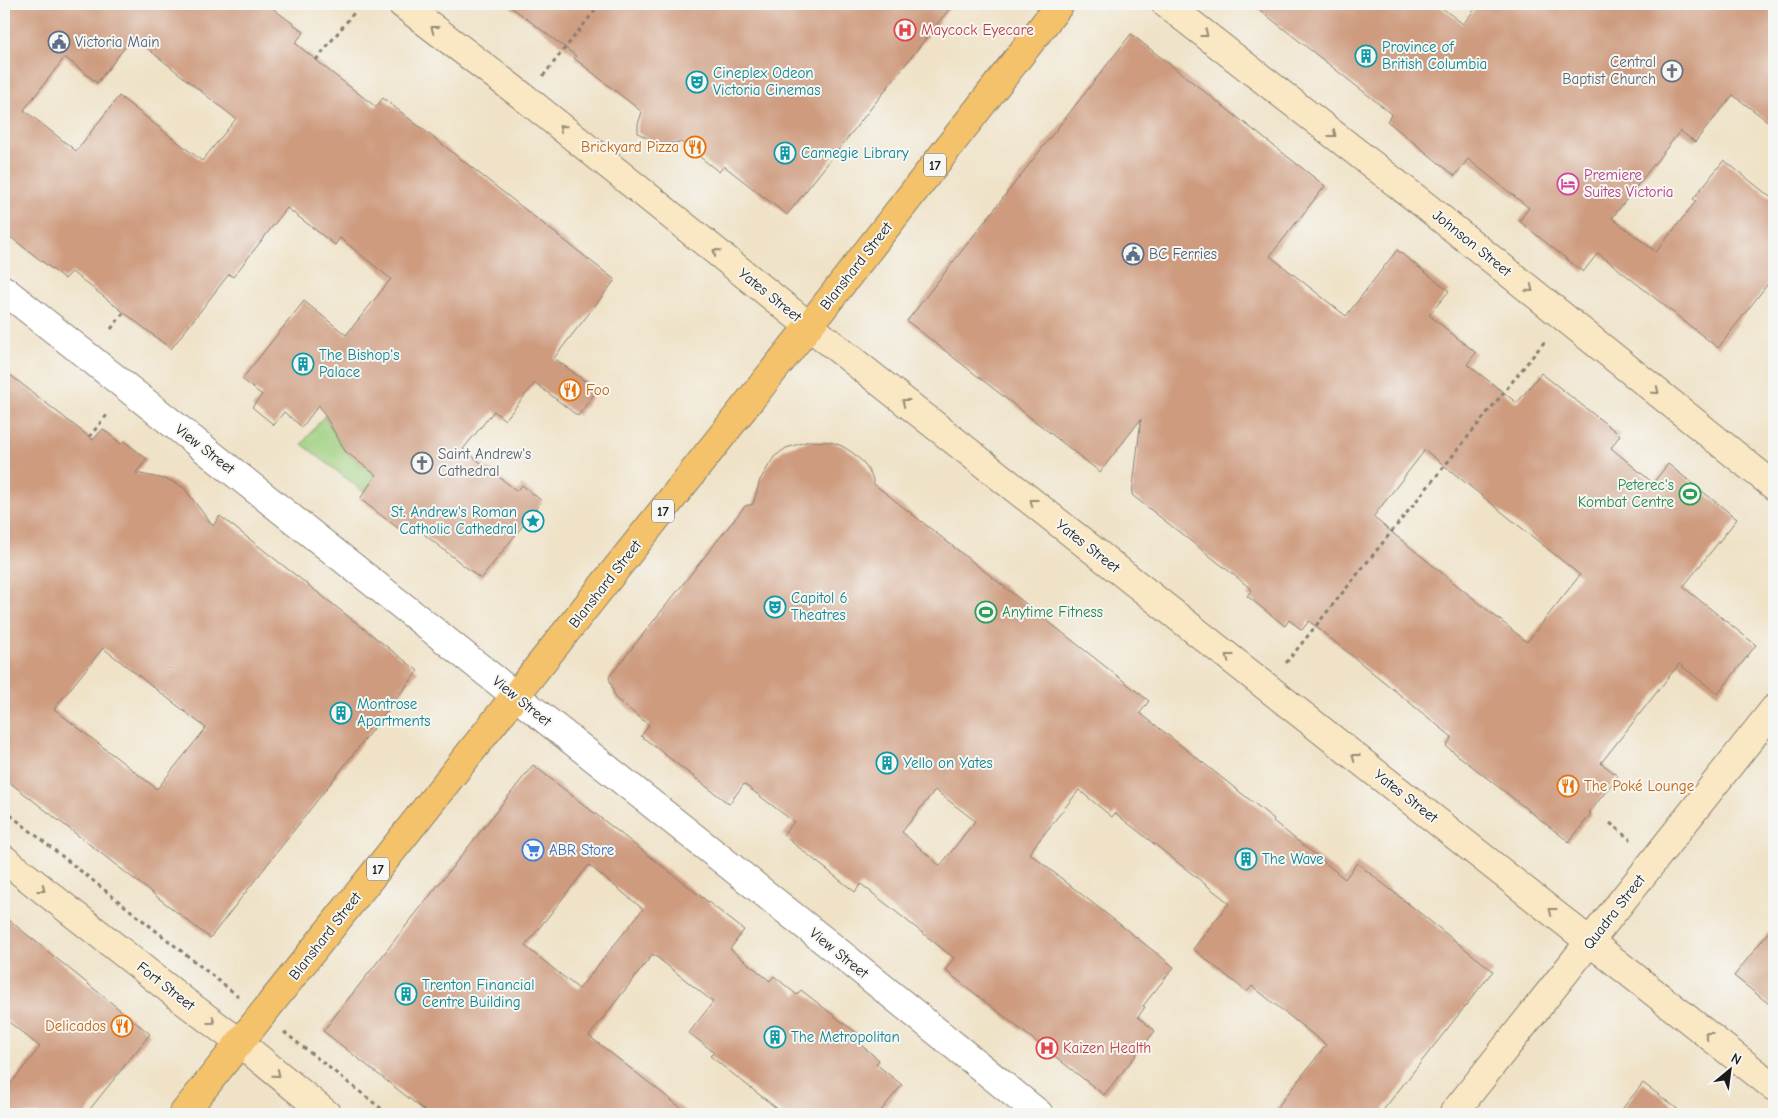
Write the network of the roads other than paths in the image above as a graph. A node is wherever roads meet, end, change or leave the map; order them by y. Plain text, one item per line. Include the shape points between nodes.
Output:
1 (402, 4) edge
2 (1060, 4) edge
3 (1166, 4) edge
4 (4, 290) edge
5 (809, 326) junction
6 (1774, 486) edge
7 (516, 696) junction
8 (1774, 709) edge
9 (4, 859) edge
10 (1590, 941) junction
11 (240, 1042) junction
12 (1774, 1087) edge
13 (183, 1114) edge
14 (327, 1114) edge
15 (1039, 1114) edge
16 (1453, 1114) edge

5 -> 1 main road, Yates Street via 525,98
2 - 5 main road, Blanshard Street / 17
3 -> 6 main road, Johnson Street via 1423,204
4 - 7 street, View Street
5 - 7 main road, Blanshard Street / 17
10 -> 5 main road, Yates Street
7 - 11 main road, Blanshard Street / 17
7 - 15 street, View Street
8 - 10 main road, Quadra Street
9 -> 11 main road, Fort Street
12 -> 10 main road, Yates Street
10 - 16 main road, Quadra Street
11 - 13 main road, Blanshard Street / 17
11 -> 14 main road, Fort Street

